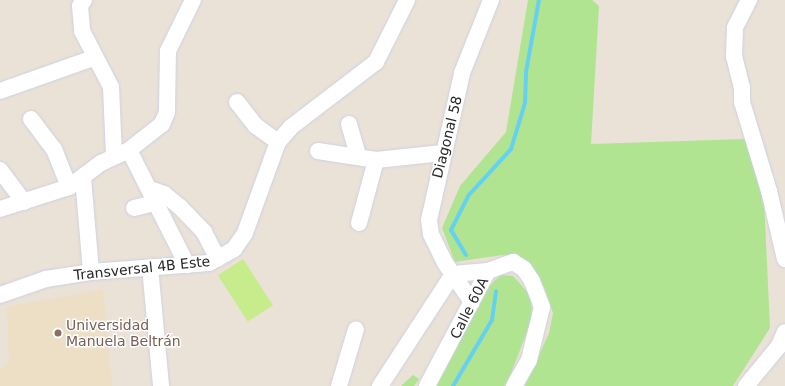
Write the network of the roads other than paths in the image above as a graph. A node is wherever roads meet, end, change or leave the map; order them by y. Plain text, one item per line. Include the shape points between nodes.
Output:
1 (193, 0) edge
2 (407, 0) edge
3 (491, 0) edge
4 (749, 0) edge
5 (82, 3) edge
6 (93, 58) junction
7 (0, 91) edge
8 (237, 102) dead end
9 (31, 119) dead end
10 (349, 124) dead end
11 (278, 142) junction
12 (318, 151) dead end
13 (122, 153) junction
14 (443, 153) junction
15 (358, 155) junction
16 (376, 160) junction
17 (0, 170) edge
18 (84, 178) junction
19 (69, 187) junction
20 (152, 196) junction
21 (24, 202) junction
22 (134, 208) dead end
23 (0, 209) edge
24 (359, 223) dead end
25 (218, 259) junction
26 (785, 259) edge
27 (187, 265) junction
28 (150, 267) junction
29 (488, 271) junction
30 (91, 272) junction
31 (453, 274) junction
32 (0, 295) edge
33 (472, 302) junction
34 (356, 329) dead end
35 (785, 332) edge
36 (161, 386) edge
37 (339, 386) edge
38 (380, 386) edge
39 (427, 386) edge
40 (514, 386) edge
41 (746, 386) edge

1 - 13 street via 168,51 167,112 162,124
2 - 11 street, Transversal 4B Este via 376,62 291,127
3 - 14 street, Diagonal 58 via 462,73
4 - 26 street via 735,28 734,56 742,87 742,102 769,191
5 - 6 street via 82,31
6 - 7 street
6 - 13 street via 111,87
8 - 11 street via 256,126
9 - 19 street via 54,149
10 - 15 street
11 - 25 street, Transversal 4B Este via 245,233 234,249
12 - 15 street
13 - 18 street
13 - 20 street
14 - 16 street
14 - 31 street, Diagonal 58 via 429,220 431,234
15 - 16 street
16 - 24 street
17 - 21 street
18 - 19 street
18 - 30 street
19 - 21 street
20 - 22 street
20 - 25 street via 164,194 180,207 204,232
20 - 27 street
21 - 23 street
25 - 27 street, Transversal 4B Este
27 - 28 street, Transversal 4B Este
28 - 30 street, Transversal 4B Este
28 - 36 street
29 - 31 street
29 - 33 street, Calle 60A
29 - 40 street, Calle 60A via 503,264 518,264 532,281 542,307 534,346
30 - 32 street, Transversal 4B Este via 46,279
31 - 33 street, Diagonal 58
31 - 38 street
33 - 39 street, Calle 60A
34 - 37 street
35 - 41 street via 779,346

